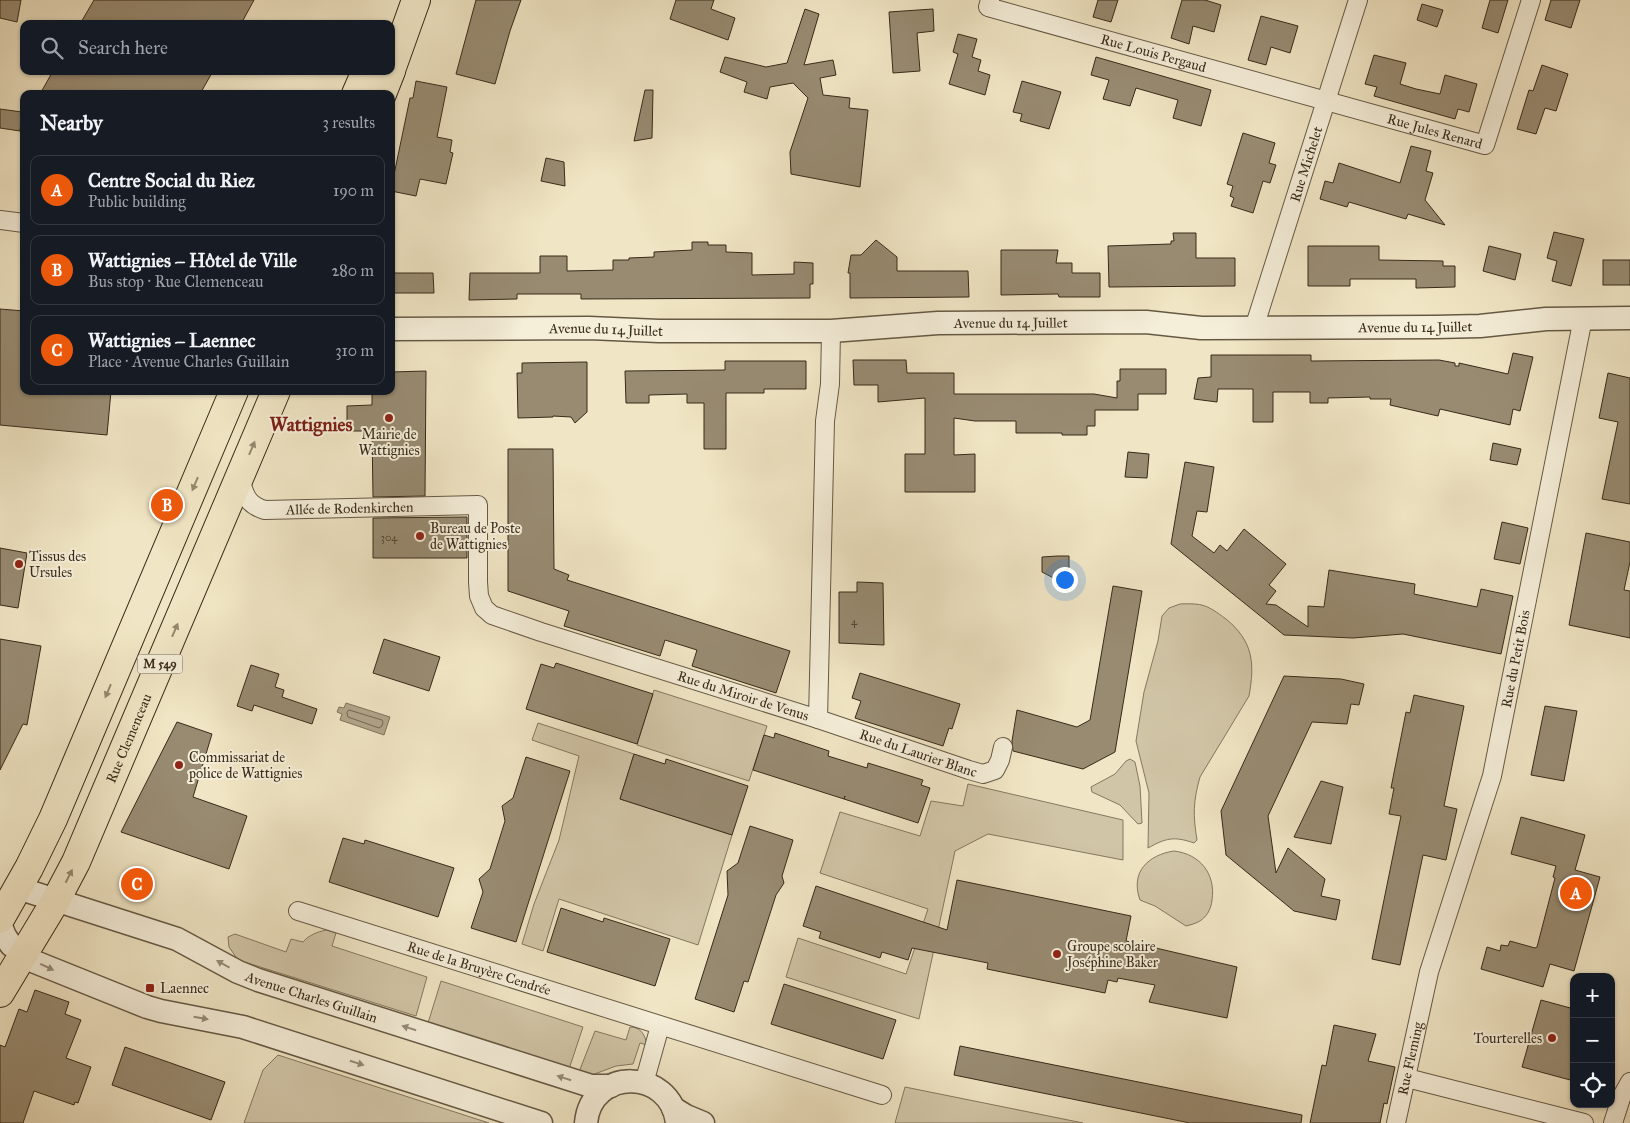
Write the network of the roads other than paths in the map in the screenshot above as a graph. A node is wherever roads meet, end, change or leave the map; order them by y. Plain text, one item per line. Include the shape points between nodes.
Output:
1 (411, 0) edge
2 (416, 0) edge
3 (990, 0) edge
4 (1358, 0) edge
5 (1531, 0) edge
6 (395, 21) edge
7 (395, 59) edge
8 (364, 75) edge
9 (389, 75) edge
10 (358, 90) edge
11 (384, 90) edge
12 (1325, 100) junction
13 (0, 220) edge
14 (20, 222) edge
15 (1583, 318) junction
16 (1630, 318) edge
17 (1254, 328) junction
18 (395, 329) edge
19 (831, 331) junction
20 (232, 395) edge
21 (274, 395) edge
22 (240, 478) junction
23 (478, 505) joint
24 (818, 719) junction
25 (1003, 746) dead end
26 (18, 888) junction
27 (56, 900) junction
28 (298, 911) dead end
29 (0, 920) edge
30 (0, 924) edge
31 (24, 955) junction
32 (1424, 993) joint
33 (0, 994) edge
34 (660, 1026) junction
35 (1407, 1078) junction
36 (1630, 1082) edge
37 (644, 1083) junction
38 (611, 1086) junction
39 (882, 1095) dead end
40 (675, 1115) edge
41 (541, 1123) edge
42 (586, 1123) edge
43 (703, 1123) edge
44 (1396, 1123) edge
45 (1584, 1123) edge
46 (1613, 1123) edge

1 - 6 main road
2 - 7 main road
3 - 12 street, Rue Louis Pergaud via 988,7
4 - 12 street, Rue Michelet
5 - 12 street, Rue Jules Renard via 1485,144
8 - 10 main road
9 - 11 main road
12 - 17 street, Rue Michelet
13 - 14 street
15 - 16 street, Avenue du 14 Juillet
15 - 17 street, Avenue du 14 Juillet via 1480,326
15 - 32 street, Rue du Petit Bois via 1492,776
17 - 19 street, Avenue du 14 Juillet via 1117,322 938,323
18 - 19 street, Avenue du 14 Juillet
19 - 24 street, Rue du Miroir de Venus via 830,384 824,421
20 -> 26 main road, M 549 via 53,819
22 -> 21 main road, Rue Clemenceau / M 549
22 - 23 street, Allée de Rodenkirchen via 246,498 257,507 270,510
27 -> 22 main road, Rue Clemenceau / M 549
23 - 24 street, Rue du Miroir de Venus via 479,596 484,608 492,615
24 - 25 street, Rue du Laurier Blanc via 983,774 994,770
26 - 27 street, Avenue Charles Guillain
26 - 29 main road, M 549
27 - 31 main road, Rue Clemenceau / M 549
38 -> 27 street, Avenue Charles Guillain via 591,1086 258,980 177,939
28 - 34 street, Rue de la Bruyère Cendrée
30 - 31 street via 7,940
31 - 33 main road, Rue Clemenceau / M 549
31 -> 41 street via 50,969 147,1007 243,1027
32 - 35 street, Rue Fleming
34 - 37 street
34 - 39 street, Rue de la Bruyère Cendrée
35 - 44 street, Rue Fleming
35 - 45 street
36 - 46 street
37 - 38 street, Avenue Charles Guillain via 624,1081
37 - 40 street via 661,1092
38 - 42 street via 594,1100
40 - 43 street

